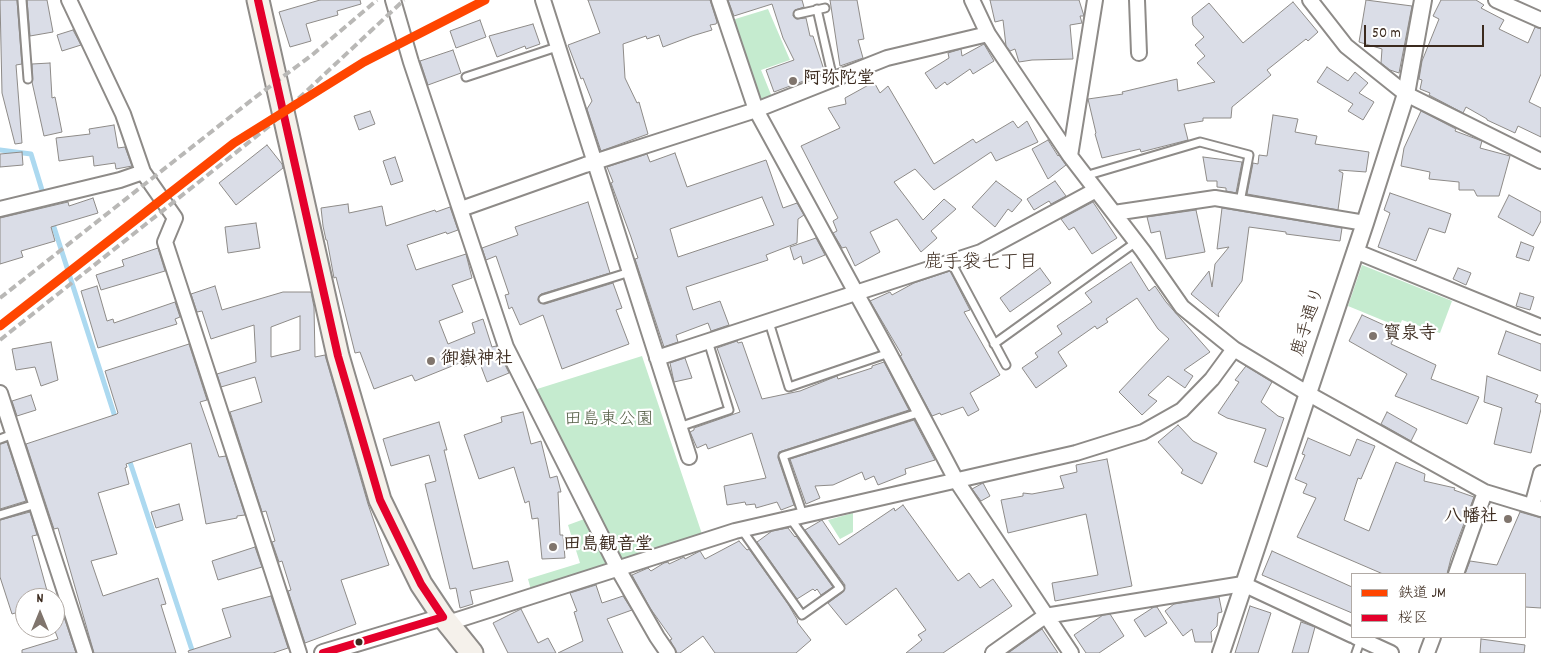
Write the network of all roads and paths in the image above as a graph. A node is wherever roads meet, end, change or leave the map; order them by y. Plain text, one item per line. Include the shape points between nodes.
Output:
1 (22, 0) edge
2 (70, 0) edge
3 (258, 0) edge
4 (393, 0) edge
5 (543, 0) edge
6 (719, 0) edge
7 (972, 0) edge
8 (1095, 0) edge
9 (1137, 0) edge
10 (1310, 0) edge
11 (1423, 0) edge
12 (1496, 0) edge
13 (825, 8) dead end
14 (817, 10) junction
15 (798, 14) dead end
16 (1541, 20) edge
17 (988, 34) junction
18 (557, 47) junction
19 (1139, 53) dead end
20 (466, 77) dead end
21 (28, 80) dead end
22 (834, 80) junction
23 (1406, 94) junction
24 (756, 110) junction
25 (1070, 156) junction
26 (1541, 161) edge
27 (594, 162) junction
28 (143, 172) junction
29 (1084, 176) junction
30 (1096, 190) junction
31 (1240, 202) junction
32 (0, 209) edge
33 (461, 209) junction
34 (1114, 213) junction
35 (1365, 223) junction
36 (1136, 242) junction
37 (1355, 251) junction
38 (951, 262) junction
39 (630, 272) junction
40 (856, 293) junction
41 (542, 299) dead end
42 (769, 322) junction
43 (1541, 327) edge
44 (708, 341) junction
45 (994, 344) junction
46 (1234, 349) junction
47 (889, 353) junction
48 (658, 358) junction
49 (1006, 365) dead end
50 (0, 393) edge
51 (1307, 393) junction
52 (920, 412) junction
53 (679, 427) junction
54 (6, 437) edge
55 (689, 457) dead end
56 (1541, 473) edge
57 (956, 480) junction
58 (1485, 492) junction
59 (36, 504) junction
60 (1537, 507) edge
61 (0, 515) edge
62 (796, 516) junction
63 (742, 530) junction
64 (618, 569) junction
65 (1456, 573) edge
66 (1243, 584) junction
67 (1045, 616) junction
68 (445, 620) junction
69 (1351, 635) edge
70 (1356, 638) edge
71 (1358, 638) edge
72 (1433, 638) edge
73 (85, 653) edge
74 (299, 653) edge
75 (323, 653) edge
76 (472, 653) edge
77 (668, 653) edge
78 (993, 653) edge
79 (1071, 653) edge
80 (1220, 653) edge
81 (1356, 653) edge
82 (1391, 653) edge
83 (1427, 653) edge

1 - 21 lane
2 - 28 street via 123,114
3 - 68 main road via 338,356 380,500 421,584
4 - 33 street
5 - 18 street
6 - 24 street
7 - 17 street
8 - 25 street
9 - 19 street
10 - 23 street via 1346,46
11 - 23 street, 鹿手通り
12 - 16 street
13 - 14 lane
14 - 15 lane
14 - 22 lane
17 - 22 street via 887,58
17 - 25 street
18 - 20 lane
18 - 27 street
22 - 24 street
23 - 26 street
23 - 35 street, 鹿手通り
24 - 27 street
24 - 40 street
25 - 29 street
27 - 33 street
27 - 39 street
28 - 32 street
28 - 74 street via 175,218 166,242
29 - 30 street
29 - 31 lane via 1200,142 1249,155
30 - 34 street
30 - 38 street via 981,252
31 - 34 street via 1215,198
31 - 35 street
33 - 64 street via 506,347
34 - 36 street
35 - 37 street, 鹿手通り
36 - 45 lane
36 - 46 street via 1182,307
37 - 43 street
37 - 51 street, 鹿手通り
38 - 40 street
38 - 45 lane
39 - 41 lane
39 - 48 street
40 - 42 street
40 - 47 street
42 - 44 street
42 - 47 lane via 789,387
44 - 48 street
44 - 53 lane via 729,410
45 - 49 lane
46 - 51 street
46 - 57 street via 1212,379 1182,410 1143,432 1076,452
47 - 52 street
48 - 53 street
50 - 54 street
51 - 58 street
51 - 66 street, 鹿手通り
52 - 57 street
52 - 62 lane via 783,456
53 - 55 street
54 - 59 street
56 - 60 street
57 - 62 street
57 - 67 street
58 - 60 street
58 - 65 street
59 - 61 lane
59 - 73 street
62 - 63 street
62 - 63 lane via 840,588 802,615
63 - 64 street
64 - 68 street
64 - 77 street
66 - 67 street
66 - 69 street
66 - 80 street, 鹿手通り
67 - 78 street
67 - 79 street
68 - 75 street
68 - 76 main road
70 - 81 lane
71 - 82 street
72 - 83 street

